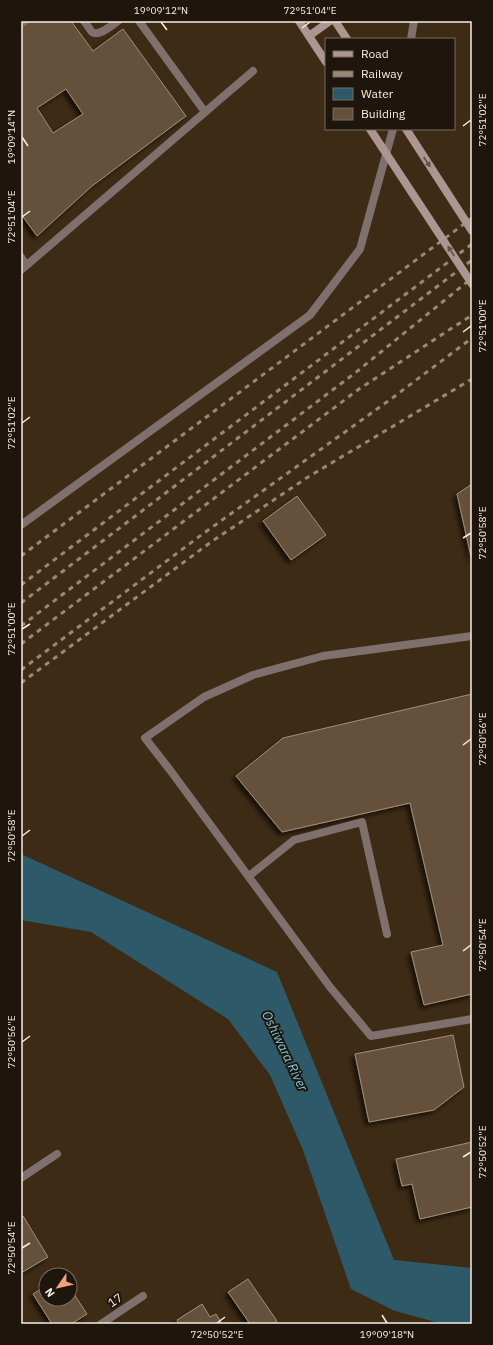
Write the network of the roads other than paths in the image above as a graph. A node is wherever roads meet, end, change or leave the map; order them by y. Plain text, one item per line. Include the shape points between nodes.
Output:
1 (84, 21) edge
2 (118, 21) edge
3 (139, 21) edge
4 (299, 21) edge
5 (330, 21) edge
6 (335, 21) edge
7 (414, 21) edge
8 (309, 36) junction
9 (346, 38) edge
10 (411, 38) edge
11 (325, 60) edge
12 (253, 72) dead end
13 (205, 112) junction
14 (371, 130) edge
15 (393, 130) edge
16 (407, 130) edge
17 (472, 231) edge
18 (21, 257) edge
19 (24, 267) edge
20 (472, 284) edge
21 (21, 525) edge
22 (472, 636) edge
23 (249, 876) junction
24 (387, 934) dead end
25 (472, 1019) edge
26 (57, 1154) dead end
27 (21, 1178) edge
28 (143, 1296) dead end
29 (101, 1324) edge

1 - 2 street via 92,32 100,33
3 - 13 street
4 - 8 main road
5 - 8 main road
6 - 9 main road
7 - 10 street
8 - 11 main road
12 - 13 street
13 - 19 street
20 -> 14 main road, bridge
15 - 21 street via 360,249 310,315
16 -> 17 main road, bridge
18 - 19 street
22 - 23 street via 323,656 254,675 204,696 145,738
23 - 24 street via 294,840 362,822
23 - 25 street via 330,987 371,1036
26 - 27 street
28 - 29 street, 17

